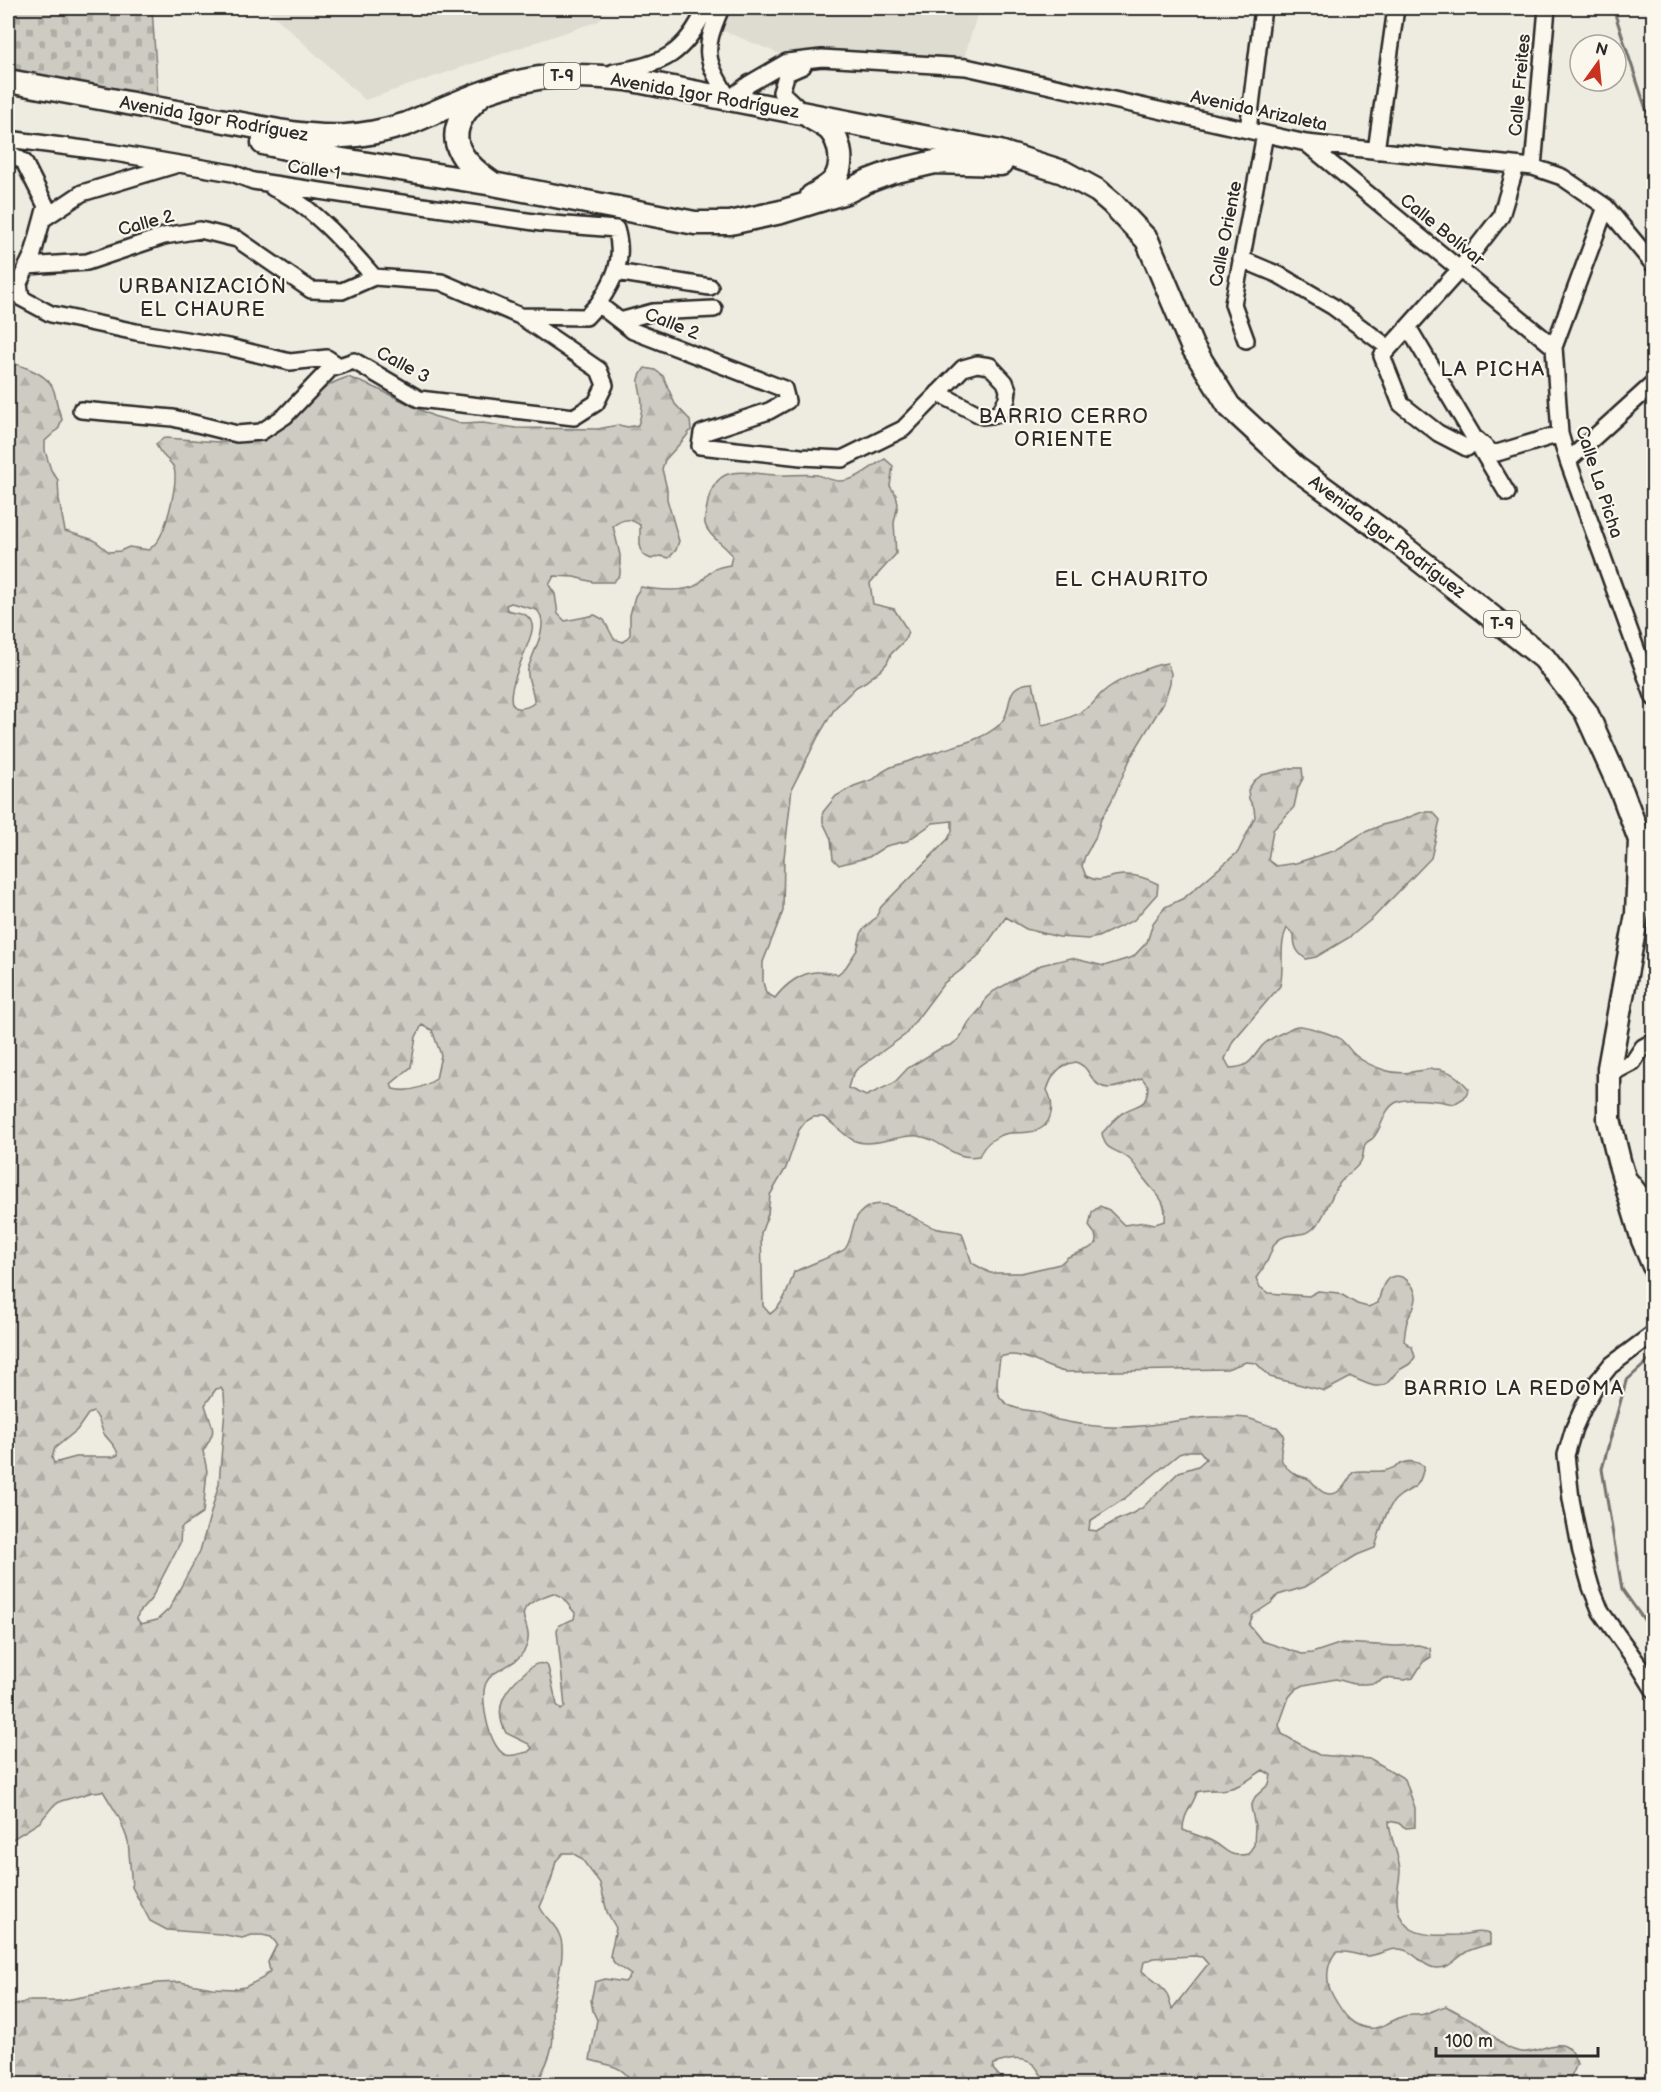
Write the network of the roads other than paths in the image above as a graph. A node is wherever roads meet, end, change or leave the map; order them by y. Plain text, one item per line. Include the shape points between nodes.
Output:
1 (706, 8) edge
2 (721, 8) edge
3 (1263, 8) edge
4 (1396, 8) edge
5 (1547, 8) edge
6 (822, 57) junction
7 (590, 76) junction
8 (8, 81) edge
9 (481, 95) junction
10 (8, 96) edge
11 (729, 99) junction
12 (805, 114) junction
13 (1248, 130) junction
14 (1265, 134) junction
15 (8, 139) edge
16 (1306, 143) junction
17 (1376, 151) junction
18 (8, 152) edge
19 (180, 164) junction
20 (1516, 166) junction
21 (1533, 167) junction
22 (253, 181) junction
23 (493, 184) junction
24 (1112, 203) junction
25 (1606, 207) junction
26 (767, 216) junction
27 (43, 219) junction
28 (1241, 259) junction
29 (27, 266) junction
30 (1653, 266) edge
31 (1460, 269) junction
32 (616, 272) junction
33 (374, 277) junction
34 (710, 287) dead end
35 (598, 304) junction
36 (714, 309) dead end
37 (520, 316) junction
38 (620, 321) junction
39 (1408, 327) junction
40 (1246, 340) dead end
41 (1554, 347) junction
42 (1389, 348) junction
43 (339, 366) junction
44 (1653, 383) edge
45 (938, 393) dead end
46 (81, 410) dead end
47 (1560, 434) junction
48 (1476, 439) junction
49 (1568, 460) junction
50 (1507, 493) dead end
51 (1653, 698) edge
52 (1653, 1041) edge
53 (1609, 1068) junction
54 (1619, 1161) junction
55 (1653, 1206) edge
56 (1653, 1266) edge
57 (1653, 1334) edge
58 (1653, 1690) edge

1 - 7 street via 682,47 652,65
2 - 11 street via 707,47 712,69
3 - 13 street
4 - 17 street
5 - 21 street, Calle Freites
6 - 11 street, Avenida Arizaleta via 787,62
6 - 12 street via 787,73 783,84 781,92
6 - 13 street, Avenida Arizaleta via 966,67
7 - 9 highway, Avenida Igor Rodríguez / T-9 via 538,78
7 - 11 highway, Avenida Igor Rodríguez / T-9 via 627,79
8 - 9 highway, Avenida Igor Rodríguez / T-9 via 316,137 344,138 389,129
9 - 23 highway, T-9 via 465,110 456,136 464,159
10 - 23 highway, Avenida Igor Rodríguez / T-9 via 337,159
11 - 12 highway, Avenida Igor Rodríguez / T-9
12 - 24 highway, Avenida Igor Rodríguez / T-9 via 1000,152 1064,172
12 - 26 highway, T-9 via 828,128 836,138 841,159 835,180 823,190
13 - 14 street, Avenida Arizaleta
14 - 16 street, Avenida Arizaleta
14 - 28 street, Calle Oriente
15 - 19 street, Calle 1
16 - 17 street, Avenida Arizaleta
16 - 31 street, Calle Bolívar
17 - 20 street, Avenida Arizaleta
18 - 27 street via 24,162 46,207
19 - 22 street, Calle 1 via 232,173
19 - 27 street via 82,193
20 - 21 street, Avenida Arizaleta
20 - 31 street via 1500,216
21 - 25 street, Avenida Arizaleta via 1562,177
22 - 32 street, Calle 1 via 541,223 616,229 621,245
22 - 33 street via 285,193 337,235
23 - 26 highway, Avenida Igor Rodríguez / T-9 via 695,223 730,223
24 - 26 highway, Avenida Igor Rodríguez / T-9 via 1033,170 998,163 936,162 892,172 846,192
24 - 53 highway, Avenida Igor Rodríguez / T-9 via 1147,240 1192,346 1229,406 1296,468 1544,658 1586,712 1640,840 1637,914
25 - 30 street, Avenida Arizaleta
25 - 41 street, Calle La Picha
27 - 29 street
28 - 40 street, Calle Oriente via 1233,304
28 - 42 street via 1279,275 1332,306
29 - 33 street, Calle 2 via 87,262 164,236 200,230 237,239 311,290 342,291
29 - 43 street, Calle 3 via 19,283 21,298 51,315 290,362 327,358
31 - 39 street
31 - 41 street, Calle Bolívar
32 - 34 street
32 - 35 street
33 - 37 street, Calle 2 via 441,282
35 - 37 street, Calle 2 via 586,317
35 - 38 street, Calle 2
36 - 38 street via 653,312
37 - 43 street, Calle 3 via 599,370 605,385 597,403 574,417 419,399 354,361
38 - 45 street, Calle 2 via 633,331 784,389 787,401 702,434 700,446 842,459 903,429
39 - 42 street
39 - 48 street
41 - 47 street, Calle La Picha
42 - 48 street via 1382,356 1401,404 1438,433 1467,448
43 - 46 street via 330,369 285,416 261,432 237,434 173,418
44 - 49 street
47 - 48 street via 1497,453
47 - 49 street, Calle La Picha
48 - 50 street
49 - 51 street, Calle La Picha
52 - 53 street via 1643,1047 1633,1062 1616,1071
53 - 54 highway, Avenida Igor Rodríguez / T-9 via 1609,1119
54 - 55 highway, Avenida Igor Rodríguez / T-9 via 1625,1179 1638,1196
54 - 56 highway, Avenida Igor Rodríguez / T-9
57 - 58 street via 1610,1366 1598,1381 1566,1455 1581,1552 1600,1612

